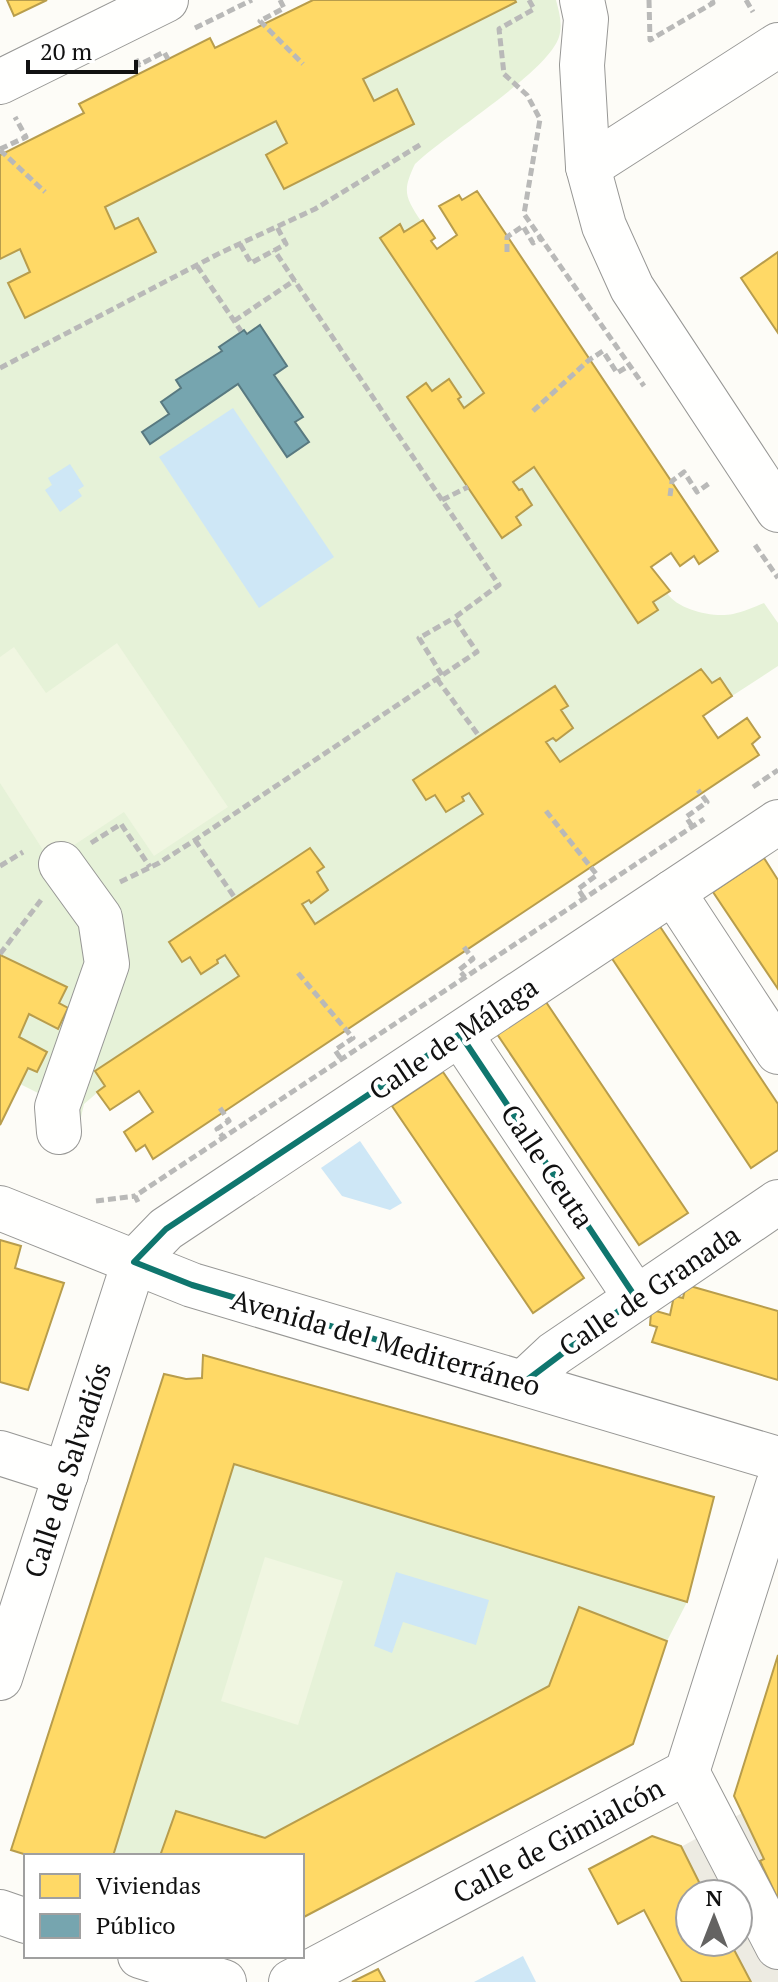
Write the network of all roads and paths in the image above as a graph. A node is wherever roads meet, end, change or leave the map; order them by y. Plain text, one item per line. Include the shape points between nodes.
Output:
1 (166, 0) edge
2 (280, 0) edge
3 (582, 0) edge
4 (649, 0) edge
5 (712, 0) edge
6 (746, 0) edge
7 (766, 29) edge
8 (136, 58) dead end
9 (168, 59) dead end
10 (303, 64) dead end
11 (8, 99) edge
12 (423, 143) dead end
13 (0, 150) edge
14 (588, 167) junction
15 (45, 192) dead end
16 (277, 227) junction
17 (541, 238) dead end
18 (240, 244) junction
19 (274, 250) junction
20 (507, 252) dead end
21 (197, 266) junction
22 (295, 280) junction
23 (234, 321) junction
24 (241, 331) dead end
25 (630, 365) dead end
26 (0, 368) edge
27 (533, 411) dead end
28 (711, 482) dead end
29 (468, 487) dead end
30 (670, 496) dead end
31 (442, 500) junction
32 (778, 510) edge
33 (454, 618) junction
34 (440, 677) junction
35 (479, 736) dead end
36 (698, 790) dead end
37 (546, 811) dead end
38 (778, 822) edge
39 (692, 826) dead end
40 (195, 840) junction
41 (0, 866) edge
42 (150, 867) junction
43 (56, 868) junction
44 (113, 886) dead end
45 (673, 892) junction
46 (235, 898) dead end
47 (584, 898) dead end
48 (464, 947) dead end
49 (0, 954) edge
50 (298, 973) dead end
51 (465, 977) dead end
52 (460, 1034) junction
53 (778, 1052) edge
54 (341, 1059) dead end
55 (220, 1108) dead end
56 (59, 1132) dead end
57 (223, 1137) dead end
58 (778, 1202) edge
59 (0, 1208) edge
60 (134, 1262) junction
61 (636, 1298) junction
62 (523, 1383) junction
63 (0, 1453) edge
64 (778, 1459) edge
65 (66, 1474) junction
66 (778, 1485) edge
67 (0, 1678) edge
68 (687, 1772) junction
69 (0, 1912) edge
70 (24, 1920) edge
71 (778, 1947) edge
72 (146, 1958) edge
73 (224, 1982) edge
74 (291, 1982) edge

1 - 11 street
2 - 10 path via 284,8 260,21
3 - 14 street
4 - 5 path via 650,40
6 - 7 path
7 - 14 street
8 - 9 path via 139,65 164,52
11 - 13 path via 26,137
12 - 16 path
13 - 15 path
14 - 32 street via 604,226 632,288
16 - 18 path
16 - 19 path via 286,244
17 - 20 path via 533,243 523,226 507,237
18 - 19 path via 251,263
18 - 21 path
19 - 22 path
21 - 23 path
21 - 26 path
22 - 23 path
22 - 31 path
23 - 24 path
25 - 27 path via 617,373 603,351
28 - 30 path via 697,492 684,472 672,481
29 - 31 path
31 - 33 path via 499,585
33 - 34 path via 419,638
33 - 34 path via 477,652
34 - 35 path
34 - 40 path
36 - 39 path via 707,802 686,817
37 - 47 path via 597,875 578,889
38 - 45 street, Calle de Málaga
40 - 42 path
40 - 46 path
41 - 43 path via 33,846
42 - 43 path via 121,824
42 - 44 path
43 - 49 path via 53,884
43 - 56 street via 100,918 107,964 57,1107
45 - 52 street, Calle de Málaga
45 - 53 street
48 - 51 path via 473,959 459,970
50 - 54 path via 353,1038 335,1050
52 - 60 street, Calle de Málaga via 166,1229
52 - 61 street, Calle Ceuta
55 - 57 path via 229,1121 217,1129
58 - 61 street, Calle de Granada
59 - 60 street, Avenida del Mediterráneo
60 - 62 street, Avenida del Mediterráneo via 192,1285
60 - 65 street, Calle de Salvadiós
61 - 62 street, Calle de Granada via 554,1354
62 - 64 street, Avenida del Mediterráneo
63 - 65 street
65 - 67 street, Calle de Salvadiós
66 - 68 street, Calle de Gimialcón
68 - 71 street
68 - 74 street, Calle de Gimialcón
69 - 70 street
72 - 73 street

